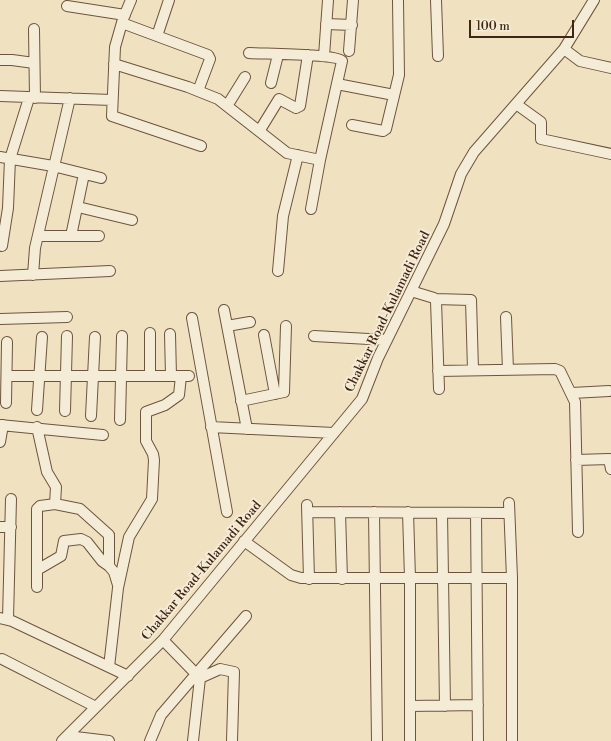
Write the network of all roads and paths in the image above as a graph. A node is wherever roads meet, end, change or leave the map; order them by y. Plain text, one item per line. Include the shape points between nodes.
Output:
1 (131, 0) edge
2 (169, 0) edge
3 (328, 0) edge
4 (353, 0) edge
5 (398, 0) edge
6 (436, 0) edge
7 (594, 0) edge
8 (67, 6) dead end
9 (123, 19) junction
10 (326, 24) junction
11 (352, 25) junction
12 (34, 29) dead end
13 (156, 36) junction
14 (564, 49) junction
15 (349, 52) dead end
16 (249, 53) dead end
17 (324, 53) junction
18 (278, 55) junction
19 (308, 55) junction
20 (438, 56) dead end
21 (0, 60) edge
22 (34, 63) junction
23 (114, 64) junction
24 (611, 68) edge
25 (245, 77) dead end
26 (272, 83) dead end
27 (337, 84) junction
28 (198, 91) junction
29 (394, 95) junction
30 (0, 96) edge
31 (32, 98) junction
32 (70, 98) junction
33 (112, 100) junction
34 (516, 104) junction
35 (228, 106) junction
36 (352, 125) dead end
37 (260, 130) junction
38 (201, 146) dead end
39 (611, 154) edge
40 (298, 155) junction
41 (5, 158) edge
42 (320, 160) junction
43 (53, 166) junction
44 (84, 174) junction
45 (101, 178) dead end
46 (78, 207) junction
47 (311, 209) dead end
48 (3, 214) edge
49 (132, 220) dead end
50 (38, 236) junction
51 (71, 236) junction
52 (99, 236) dead end
53 (2, 246) dead end
54 (110, 271) dead end
55 (278, 271) dead end
56 (33, 274) junction
57 (0, 276) edge
58 (411, 291) junction
59 (435, 299) junction
60 (224, 310) dead end
61 (66, 317) dead end
62 (506, 317) dead end
63 (192, 318) dead end
64 (0, 319) edge
65 (250, 322) dead end
66 (228, 326) junction
67 (286, 326) dead end
68 (150, 333) dead end
69 (170, 334) dead end
70 (264, 335) dead end
71 (67, 336) dead end
72 (122, 336) dead end
73 (314, 336) dead end
74 (42, 337) dead end
75 (95, 337) dead end
76 (387, 340) junction
77 (7, 342) dead end
78 (4, 358) edge
79 (473, 370) junction
80 (508, 370) junction
81 (438, 371) junction
82 (7, 376) junction
83 (39, 376) junction
84 (66, 376) junction
85 (93, 376) junction
86 (122, 376) junction
87 (150, 376) junction
88 (180, 376) junction
89 (439, 389) dead end
90 (609, 391) dead end
91 (572, 393) junction
92 (275, 394) junction
93 (241, 401) junction
94 (6, 404) dead end
95 (37, 410) dead end
96 (65, 411) dead end
97 (91, 416) dead end
98 (120, 420) dead end
99 (1, 425) edge
100 (37, 427) junction
101 (211, 427) junction
102 (247, 429) junction
103 (334, 433) junction
104 (104, 434) dead end
105 (0, 442) edge
106 (576, 460) junction
107 (611, 469) edge
108 (12, 499) dead end
109 (55, 504) junction
110 (227, 512) dead end
111 (340, 512) junction
112 (374, 512) junction
113 (408, 512) junction
114 (442, 513) junction
115 (476, 513) junction
116 (0, 527) edge
117 (11, 527) junction
118 (578, 532) dead end
119 (244, 540) junction
120 (109, 566) junction
121 (37, 570) junction
122 (444, 577) junction
123 (410, 578) junction
124 (476, 578) junction
125 (512, 578) junction
126 (309, 579) junction
127 (342, 579) junction
128 (375, 579) junction
129 (37, 587) dead end
130 (118, 588) junction
131 (246, 616) dead end
132 (4, 618) edge
133 (163, 640) junction
134 (2, 659) dead end
135 (109, 667) junction
136 (128, 676) junction
137 (198, 676) junction
138 (478, 705) junction
139 (410, 706) junction
140 (445, 706) junction
141 (96, 707) junction
142 (65, 739) edge
143 (109, 741) edge
144 (150, 741) edge
145 (193, 741) edge
146 (232, 741) edge
147 (378, 741) edge
148 (410, 741) edge
149 (478, 741) edge
150 (512, 741) edge

1 - 9 street
2 - 13 street
3 - 10 street
4 - 11 street
5 - 29 street via 399,77
6 - 20 street
7 - 14 street, Chakkar Road-Kulamadi Road
8 - 9 street
9 - 13 street
9 - 23 street
10 - 11 street
10 - 17 street
11 - 15 street
12 - 22 street
13 - 28 street via 209,57
14 - 24 street via 580,61
14 - 34 street, Chakkar Road-Kulamadi Road
16 - 18 street
17 - 19 street
17 - 27 street via 341,59
18 - 19 street
18 - 26 street
19 - 37 street via 300,106 296,108 279,99
21 - 22 street
22 - 31 street
23 - 28 street
23 - 33 street
25 - 35 street
27 - 29 street
27 - 42 street
28 - 35 street
29 - 36 street via 385,130
30 - 31 street
31 - 32 street
31 - 41 street
32 - 33 street
32 - 43 street
33 - 38 street via 111,114 114,117
34 - 39 street via 541,122 541,139
34 - 58 street, Chakkar Road-Kulamadi Road via 474,152 461,174 444,224
35 - 37 street
37 - 40 street via 285,151
40 - 42 street
40 - 55 street via 283,216
41 - 43 street
41 - 48 street
42 - 47 street
43 - 44 street
43 - 50 street
44 - 45 street
44 - 46 street
46 - 49 street
46 - 51 street
48 - 53 street
50 - 51 street
50 - 56 street
51 - 52 street
54 - 56 street
56 - 57 street
58 - 59 street
58 - 76 street, Chakkar Road-Kulamadi Road
59 - 79 street via 471,300
59 - 81 street
60 - 66 street
61 - 64 street
62 - 80 street
63 - 101 street
65 - 66 street
66 - 93 street
67 - 92 street via 284,392
68 - 87 street
69 - 88 street
70 - 92 street
71 - 84 street
72 - 86 street
73 - 76 street
74 - 83 street
75 - 85 street
76 - 103 street, Chakkar Road-Kulamadi Road via 362,399
77 - 78 street
78 - 82 street
79 - 80 street
79 - 81 street
80 - 91 street via 558,369
81 - 89 street
82 - 83 street
82 - 94 street
83 - 84 street
83 - 95 street
84 - 85 street
84 - 96 street
85 - 86 street
85 - 97 street
86 - 87 street
86 - 98 street
87 - 88 street
88 - 130 street via 179,395 165,405 146,412 146,441 154,460 152,499 130,533
90 - 91 street
91 - 106 street via 575,402
92 - 93 street
93 - 102 street
99 - 100 street
99 - 105 street
100 - 104 street
100 - 109 street via 47,472 56,487
101 - 102 street
101 - 110 street
102 - 103 street
103 - 119 street, Chakkar Road-Kulamadi Road
106 - 107 street via 609,459
106 - 118 street
108 - 117 street
109 - 120 street via 80,509 109,535
109 - 121 street via 40,506 37,509
111 - 112 street
111 - 126 street via 307,508
111 - 127 street
112 - 113 street
112 - 128 street
113 - 114 street
113 - 123 street
114 - 115 street
114 - 122 street
115 - 124 street
115 - 125 street via 509,508
116 - 117 street
117 - 132 street
119 - 126 street via 296,578
119 - 133 street, Chakkar Road-Kulamadi Road
120 - 121 street via 103,563 84,540 67,539 63,543 61,556
120 - 130 street via 115,573
121 - 129 street
122 - 123 street
122 - 124 street
122 - 140 street
123 - 128 street
123 - 139 street
124 - 125 street
124 - 138 street
125 - 150 street
126 - 127 street
127 - 128 street
128 - 147 street
130 - 135 street
131 - 137 street
132 - 135 street
133 - 136 street, Chakkar Road-Kulamadi Road
133 - 137 street
134 - 141 street
135 - 136 street
136 - 141 street, Chakkar Road-Kulamadi Road
137 - 144 street via 161,715
137 - 145 street
137 - 146 street via 220,669 234,673
138 - 140 street
138 - 149 street
139 - 140 street
139 - 148 street
141 - 142 street, Chakkar Road-Kulamadi Road
142 - 143 street

